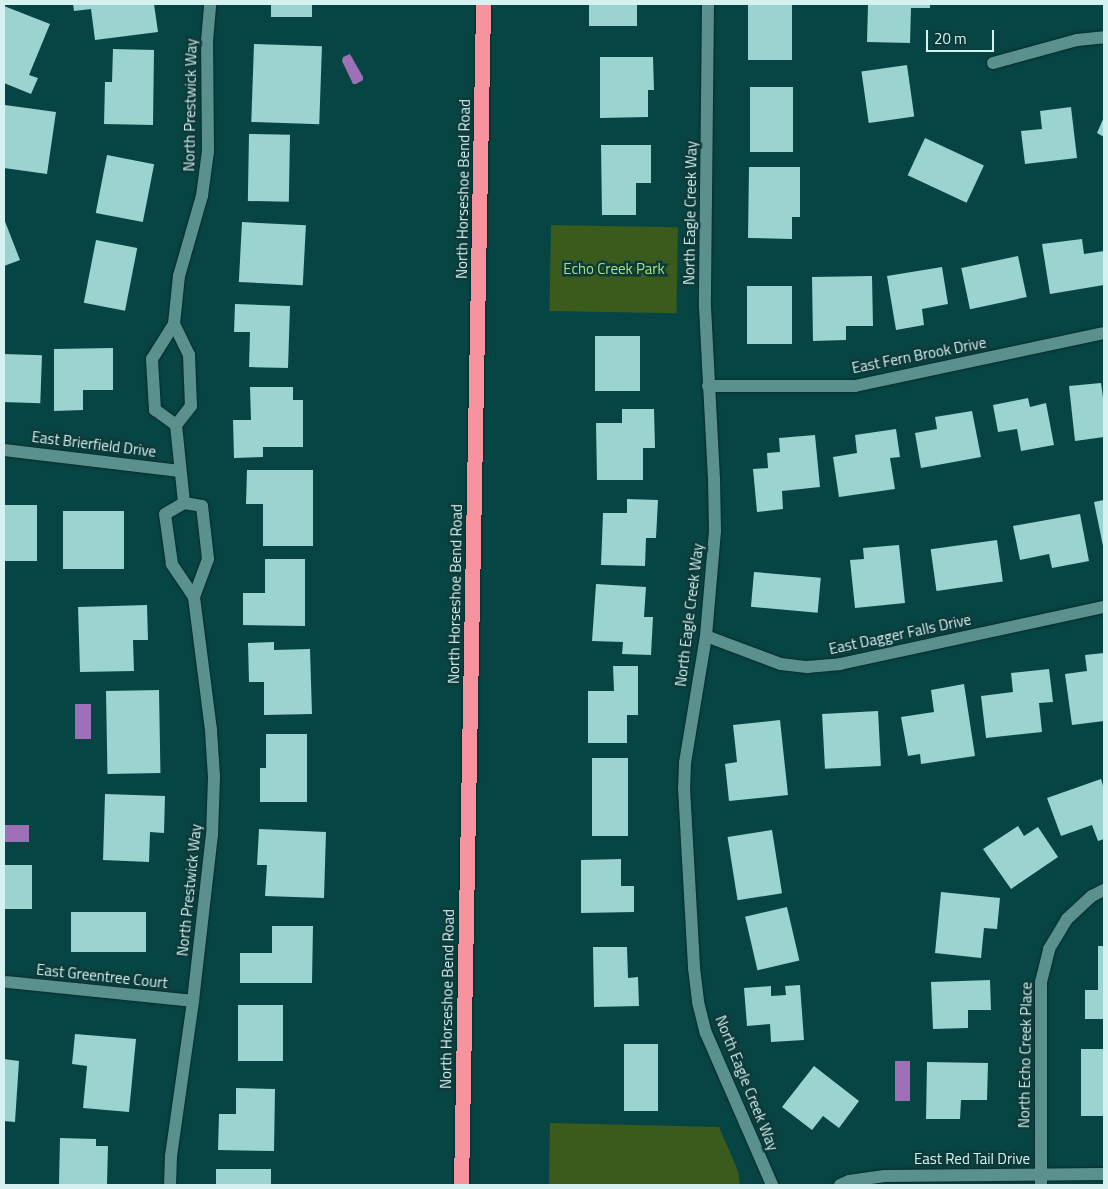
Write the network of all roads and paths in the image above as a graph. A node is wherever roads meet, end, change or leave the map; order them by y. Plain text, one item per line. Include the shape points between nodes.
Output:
1 (210, 4) edge
2 (483, 4) edge
3 (708, 4) edge
4 (1104, 37) edge
5 (993, 63) dead end
6 (174, 324) junction
7 (1104, 333) edge
8 (708, 386) junction
9 (176, 424) junction
10 (4, 450) edge
11 (180, 471) junction
12 (184, 503) junction
13 (194, 597) junction
14 (1104, 607) edge
15 (706, 636) junction
16 (1104, 890) edge
17 (7, 982) dead end
18 (193, 1001) junction
19 (1104, 1174) edge
20 (1041, 1180) edge
21 (170, 1185) edge
22 (461, 1185) edge
23 (772, 1185) edge
24 (840, 1185) edge

1 - 6 street, North Prestwick Way via 208,151 202,196 179,276
2 - 22 highway, North Horseshoe Bend Road
3 - 8 street, North Eagle Creek Way via 705,307
4 - 5 street via 1077,40
6 - 9 street via 188,354 191,406
6 - 9 street, North Prestwick Way via 152,359 155,410
7 - 8 street, East Fern Brook Drive via 855,386
8 - 15 street, North Eagle Creek Way via 715,531
9 - 11 street
10 - 11 street, East Brierfield Drive
11 - 12 street
12 - 13 street, North Prestwick Way via 166,514 172,564
12 - 13 street, North Prestwick Way via 202,506 208,559
13 - 18 street, North Prestwick Way via 214,777 212,835
14 - 15 street, East Dagger Falls Drive via 840,664 806,668 781,664
15 - 23 street, North Eagle Creek Way via 688,737 684,780 698,1002 706,1033
16 - 20 street, North Echo Creek Place via 1092,896 1067,919 1049,949 1041,982
17 - 18 street, East Greentree Court
18 - 21 street, North Prestwick Way via 171,1156
19 - 20 street, East Red Tail Drive
20 - 24 street, East Red Tail Drive via 885,1176

